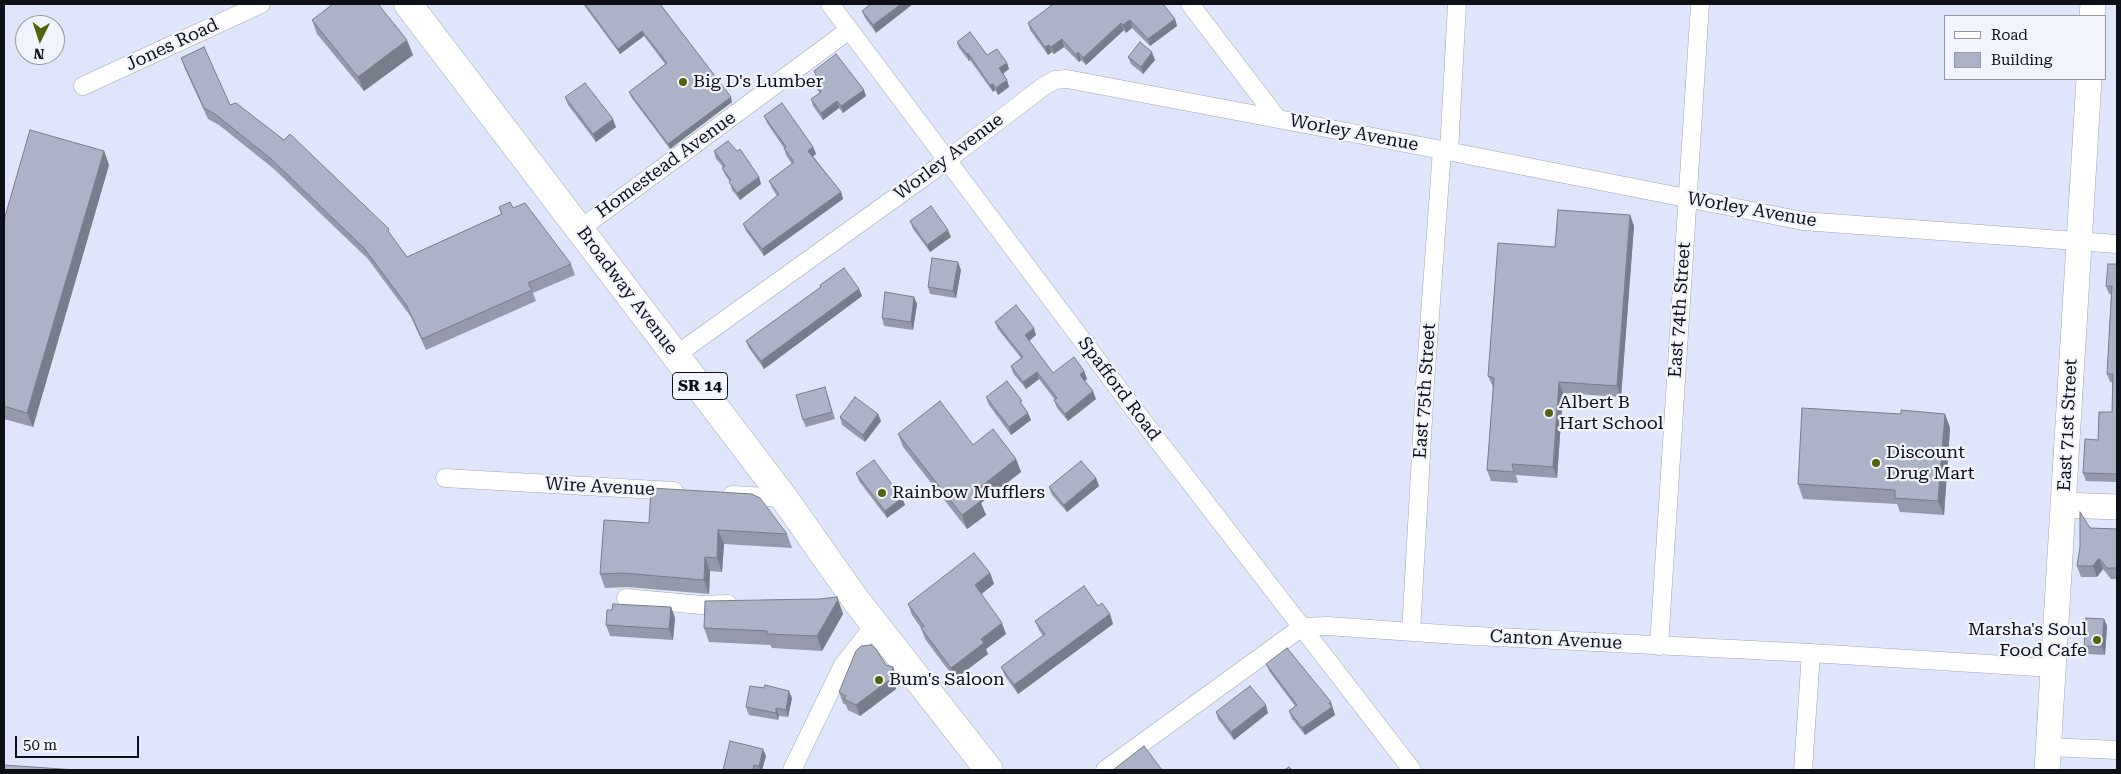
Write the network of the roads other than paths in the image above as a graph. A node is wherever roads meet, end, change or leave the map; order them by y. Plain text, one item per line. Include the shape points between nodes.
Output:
1 (262, 4) edge
2 (408, 4) edge
3 (830, 4) edge
4 (1190, 4) edge
5 (1457, 4) edge
6 (1700, 4) edge
7 (849, 30) junction
8 (2088, 80) edge
9 (83, 86) dead end
10 (1277, 118) junction
11 (1446, 151) junction
12 (947, 160) junction
13 (1687, 199) junction
14 (580, 229) junction
15 (2079, 242) junction
16 (2117, 244) edge
17 (676, 355) junction
18 (445, 478) dead end
19 (696, 492) edge
20 (715, 494) edge
21 (784, 498) junction
22 (2063, 505) junction
23 (2117, 507) edge
24 (626, 598) dead end
25 (748, 604) edge
26 (876, 623) junction
27 (1302, 627) junction
28 (1410, 632) junction
29 (1659, 646) junction
30 (1810, 653) junction
31 (2053, 668) junction
32 (2117, 750) edge
33 (2048, 759) edge
34 (792, 770) edge
35 (989, 770) edge
36 (1105, 770) edge
37 (1412, 770) edge
38 (1803, 770) edge

1 - 9 street, Jones Road
2 - 14 main road, Broadway Avenue / SR 14
3 - 7 street, Spafford Road
4 - 10 street
5 - 11 street, East 75th Street
6 - 13 street, East 74th Street
7 - 12 street, Spafford Road
7 - 14 street, Homestead Avenue
8 - 15 main road, East 71st Street
10 - 11 street, Worley Avenue
10 - 12 street, Worley Avenue via 1067,79 1055,80
11 - 13 street, Worley Avenue
11 - 28 street, East 75th Street via 1425,384
12 - 17 street, Worley Avenue
12 - 27 street, Spafford Road
13 - 15 street, Worley Avenue via 1803,221
13 - 29 street, East 74th Street
14 - 17 main road, Broadway Avenue / SR 14
15 - 16 street, Worley Avenue
15 - 22 main road, East 71st Street
17 - 21 main road, Broadway Avenue / SR 14
18 - 19 street, Wire Avenue
20 - 21 street
21 - 26 main road, Broadway Avenue / SR 14 via 845,600
22 - 23 main road
22 - 31 main road, East 71st Street
24 - 25 street via 702,605
26 - 34 street via 843,665
26 - 35 main road, Broadway Avenue / SR 14
27 - 28 street, Canton Avenue
27 - 36 street
27 - 37 street, Spafford Road
28 - 29 street, Canton Avenue
29 - 30 street, Canton Avenue
30 - 31 street, Canton Avenue
30 - 38 street
31 - 33 main road, East 71st Street
32 - 33 street

